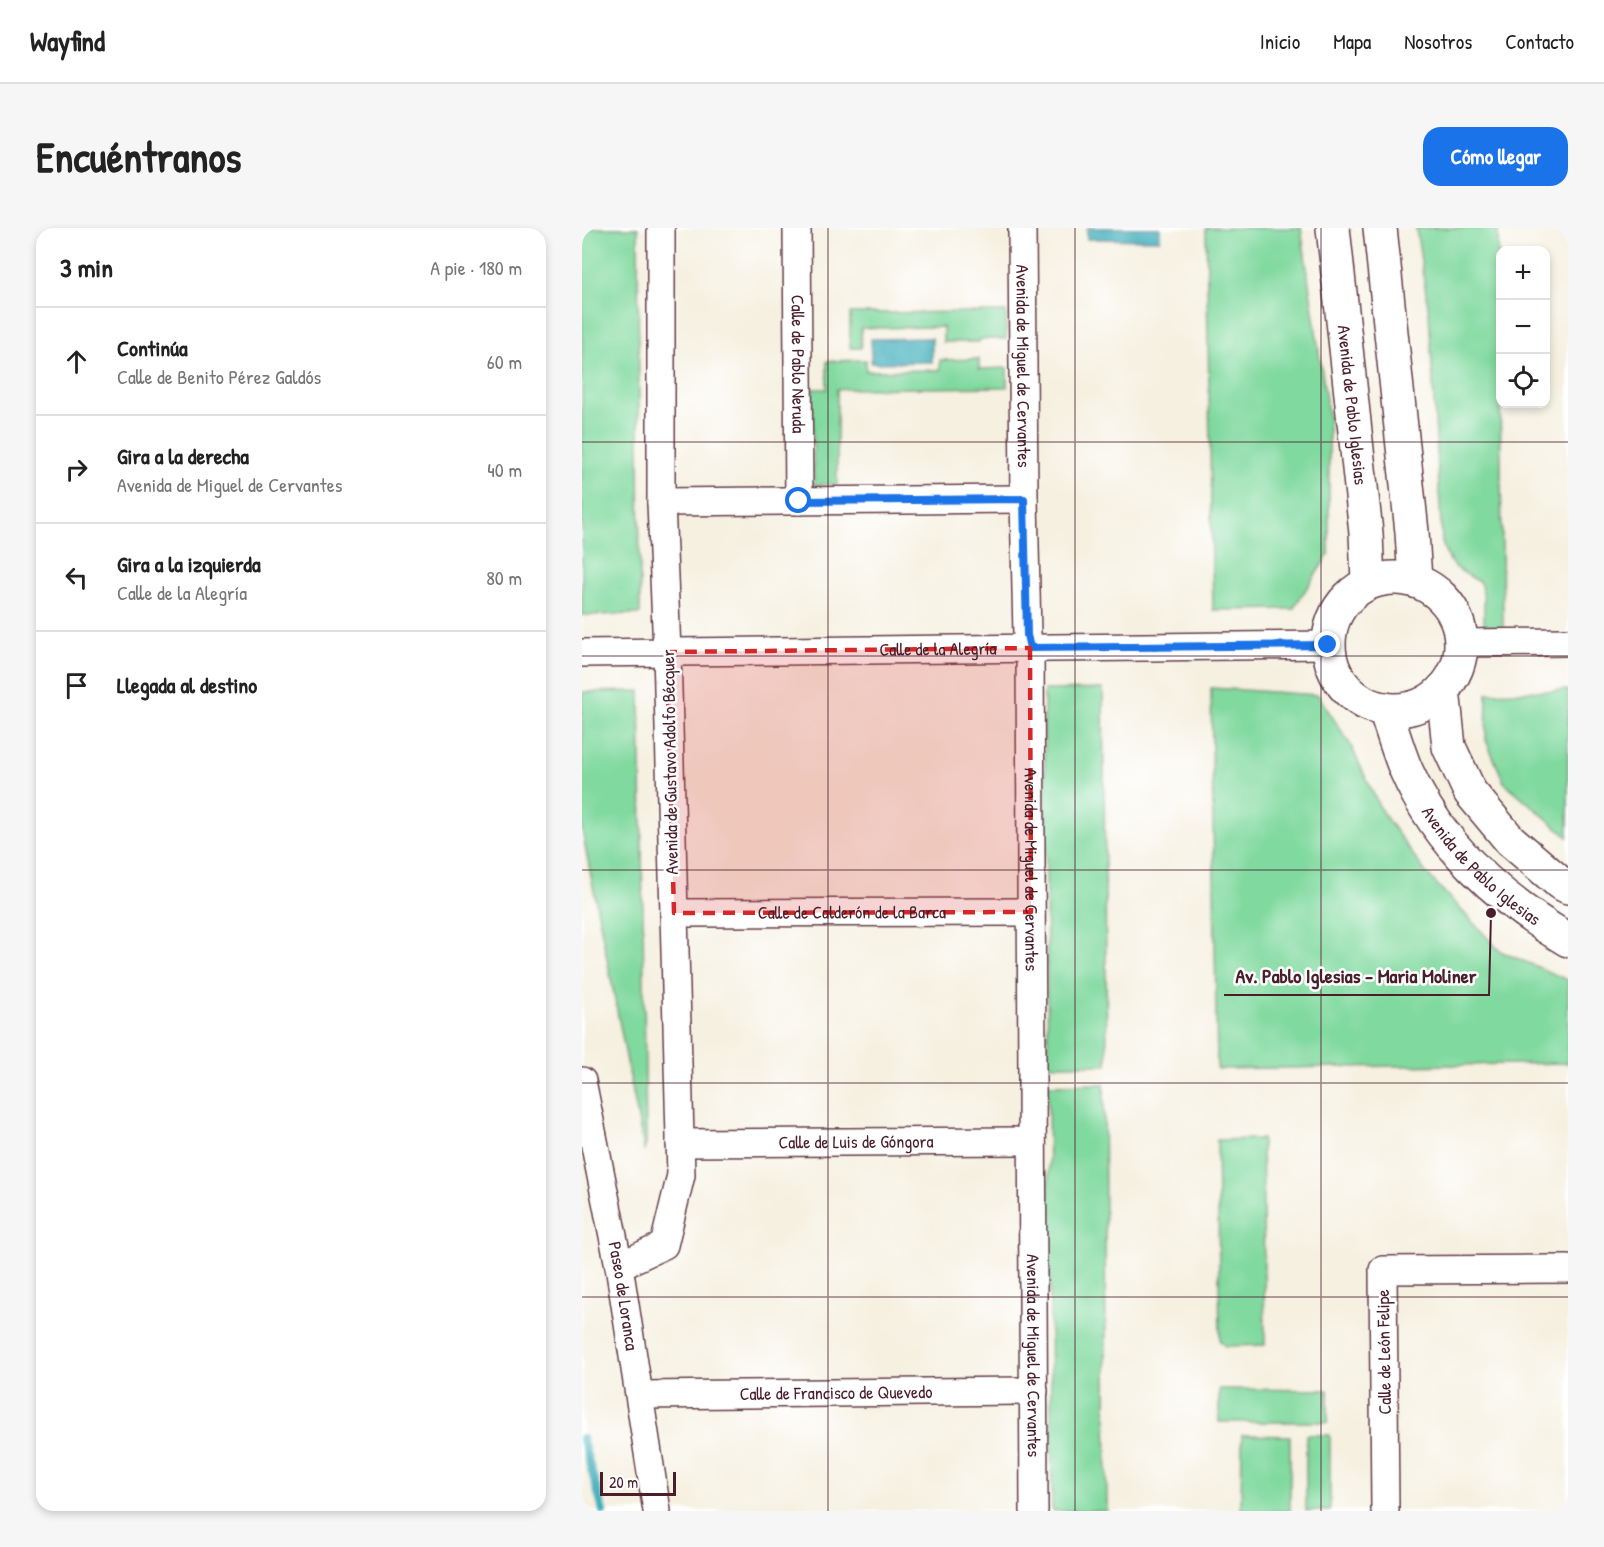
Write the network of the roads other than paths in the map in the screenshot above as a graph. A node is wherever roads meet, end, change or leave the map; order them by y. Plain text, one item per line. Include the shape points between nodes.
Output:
1 (661, 228) edge
2 (797, 228) edge
3 (1022, 228) edge
4 (1333, 228) edge
5 (1380, 228) edge
6 (1024, 499) junction
7 (799, 501) junction
8 (661, 502) junction
9 (1415, 580) junction
10 (1368, 583) junction
11 (1568, 642) edge
12 (1462, 643) junction
13 (1328, 645) junction
14 (1030, 648) junction
15 (668, 652) junction
16 (582, 653) edge
17 (1443, 689) junction
18 (1385, 710) junction
19 (1568, 887) edge
20 (1031, 912) junction
21 (674, 914) junction
22 (1568, 940) edge
23 (582, 1081) edge
24 (1032, 1141) junction
25 (680, 1143) junction
26 (619, 1266) junction
27 (1568, 1269) edge
28 (1034, 1391) junction
29 (640, 1395) junction
30 (657, 1511) edge
31 (1034, 1511) edge
32 (1385, 1511) edge

1 - 8 street, Avenida de Gustavo Adolfo Bécquer
2 - 7 street, Calle de Pablo Neruda
3 - 6 street, Avenida de Miguel de Cervantes
4 - 10 main road, Avenida de Pablo Iglesias via 1366,532
5 - 9 main road
6 - 7 street
6 - 14 street, Avenida de Miguel de Cervantes
7 - 8 street
8 - 15 street, Avenida de Gustavo Adolfo Bécquer
9 - 10 main road via 1392,578
9 - 12 main road via 1440,595 1456,618
10 - 13 main road via 1347,597 1333,619
11 - 12 street
12 - 17 main road via 1456,669
13 - 14 street, Calle de la Alegría
13 - 18 main road via 1335,672 1353,695
14 - 15 street, Calle de la Alegría
14 - 20 street, Avenida de Miguel de Cervantes
15 - 16 street, Calle de la Alegría
15 - 21 street, Avenida de Gustavo Adolfo Bécquer
17 - 18 main road via 1416,706
17 - 19 main road, Avenida de Pablo Iglesias via 1449,747 1470,792 1510,840
18 - 22 main road, Avenida de Pablo Iglesias via 1406,771 1430,814 1474,871 1536,921
20 - 21 street, Calle de Calderón de la Barca
20 - 24 street, Avenida de Miguel de Cervantes
21 - 25 street, Avenida de Gustavo Adolfo Bécquer
23 - 26 street, Paseo de Loranca
24 - 25 street, Calle de Luis de Góngora
24 - 28 street, Avenida de Miguel de Cervantes
25 - 26 street, Avenida de Gustavo Adolfo Bécquer via 681,1175 664,1245
26 - 29 street, Paseo de Loranca
27 - 32 street, Calle de León Felipe via 1383,1270
28 - 29 street, Calle de Francisco de Quevedo
28 - 31 street, Avenida de Miguel de Cervantes
29 - 30 street, Paseo de Loranca

